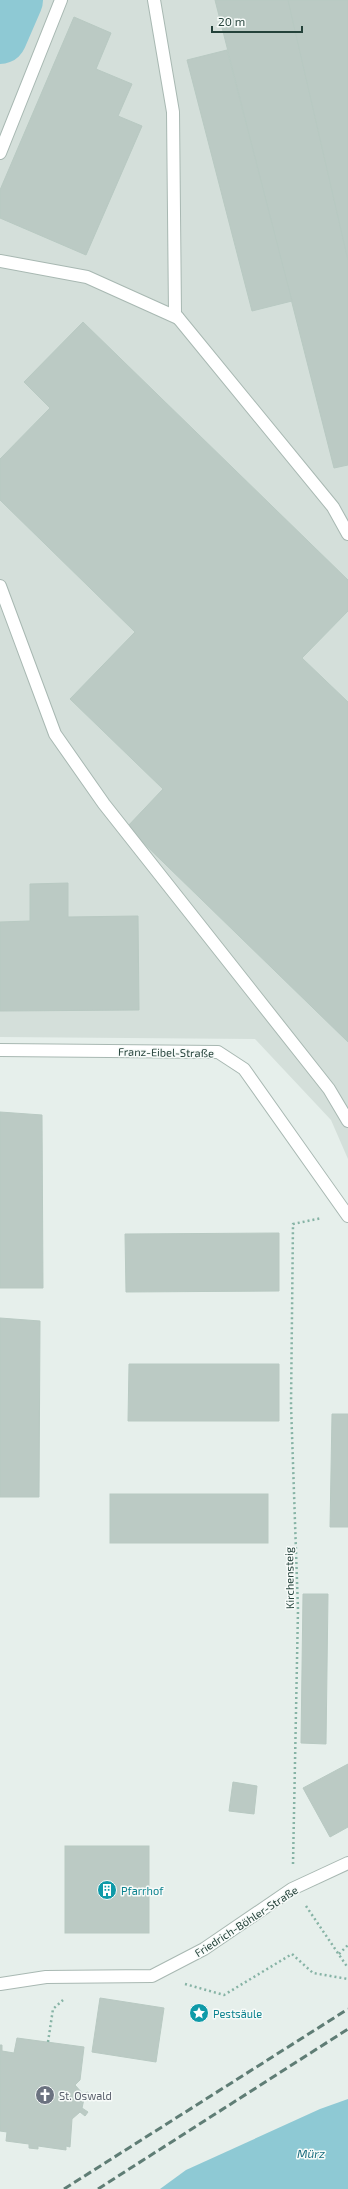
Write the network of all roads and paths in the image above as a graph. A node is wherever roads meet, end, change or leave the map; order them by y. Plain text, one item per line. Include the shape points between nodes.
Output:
1 (61, 0) edge
2 (154, 0) edge
3 (0, 154) edge
4 (0, 261) edge
5 (178, 318) junction
6 (348, 534) edge
7 (0, 586) edge
8 (0, 1050) edge
9 (348, 1121) edge
10 (347, 1214) edge
11 (348, 1863) edge
12 (292, 1889) junction
13 (348, 1944) edge
14 (339, 1954) junction
15 (348, 1968) edge
16 (348, 1978) edge
17 (181, 1983) dead end
18 (0, 1984) edge
19 (64, 1999) dead end
20 (48, 2042) dead end

1 - 3 street
2 - 5 street via 173,112 175,314
4 - 5 street via 87,277
5 - 6 street via 333,507
7 - 9 street via 55,734 104,804 329,1089
8 - 10 street, Franz-Eibel-Straße via 218,1052 244,1069
10 - 12 path, Kirchensteig via 293,1224 291,1405 298,1610
11 - 12 street, Friedrich-Böhler-Straße
12 - 14 path via 296,1891
12 - 18 street, Friedrich-Böhler-Straße via 204,1949 152,1976 46,1977
13 - 14 path
14 - 15 path
16 - 17 path via 313,1973 292,1954 224,1995
19 - 20 path via 53,2009

